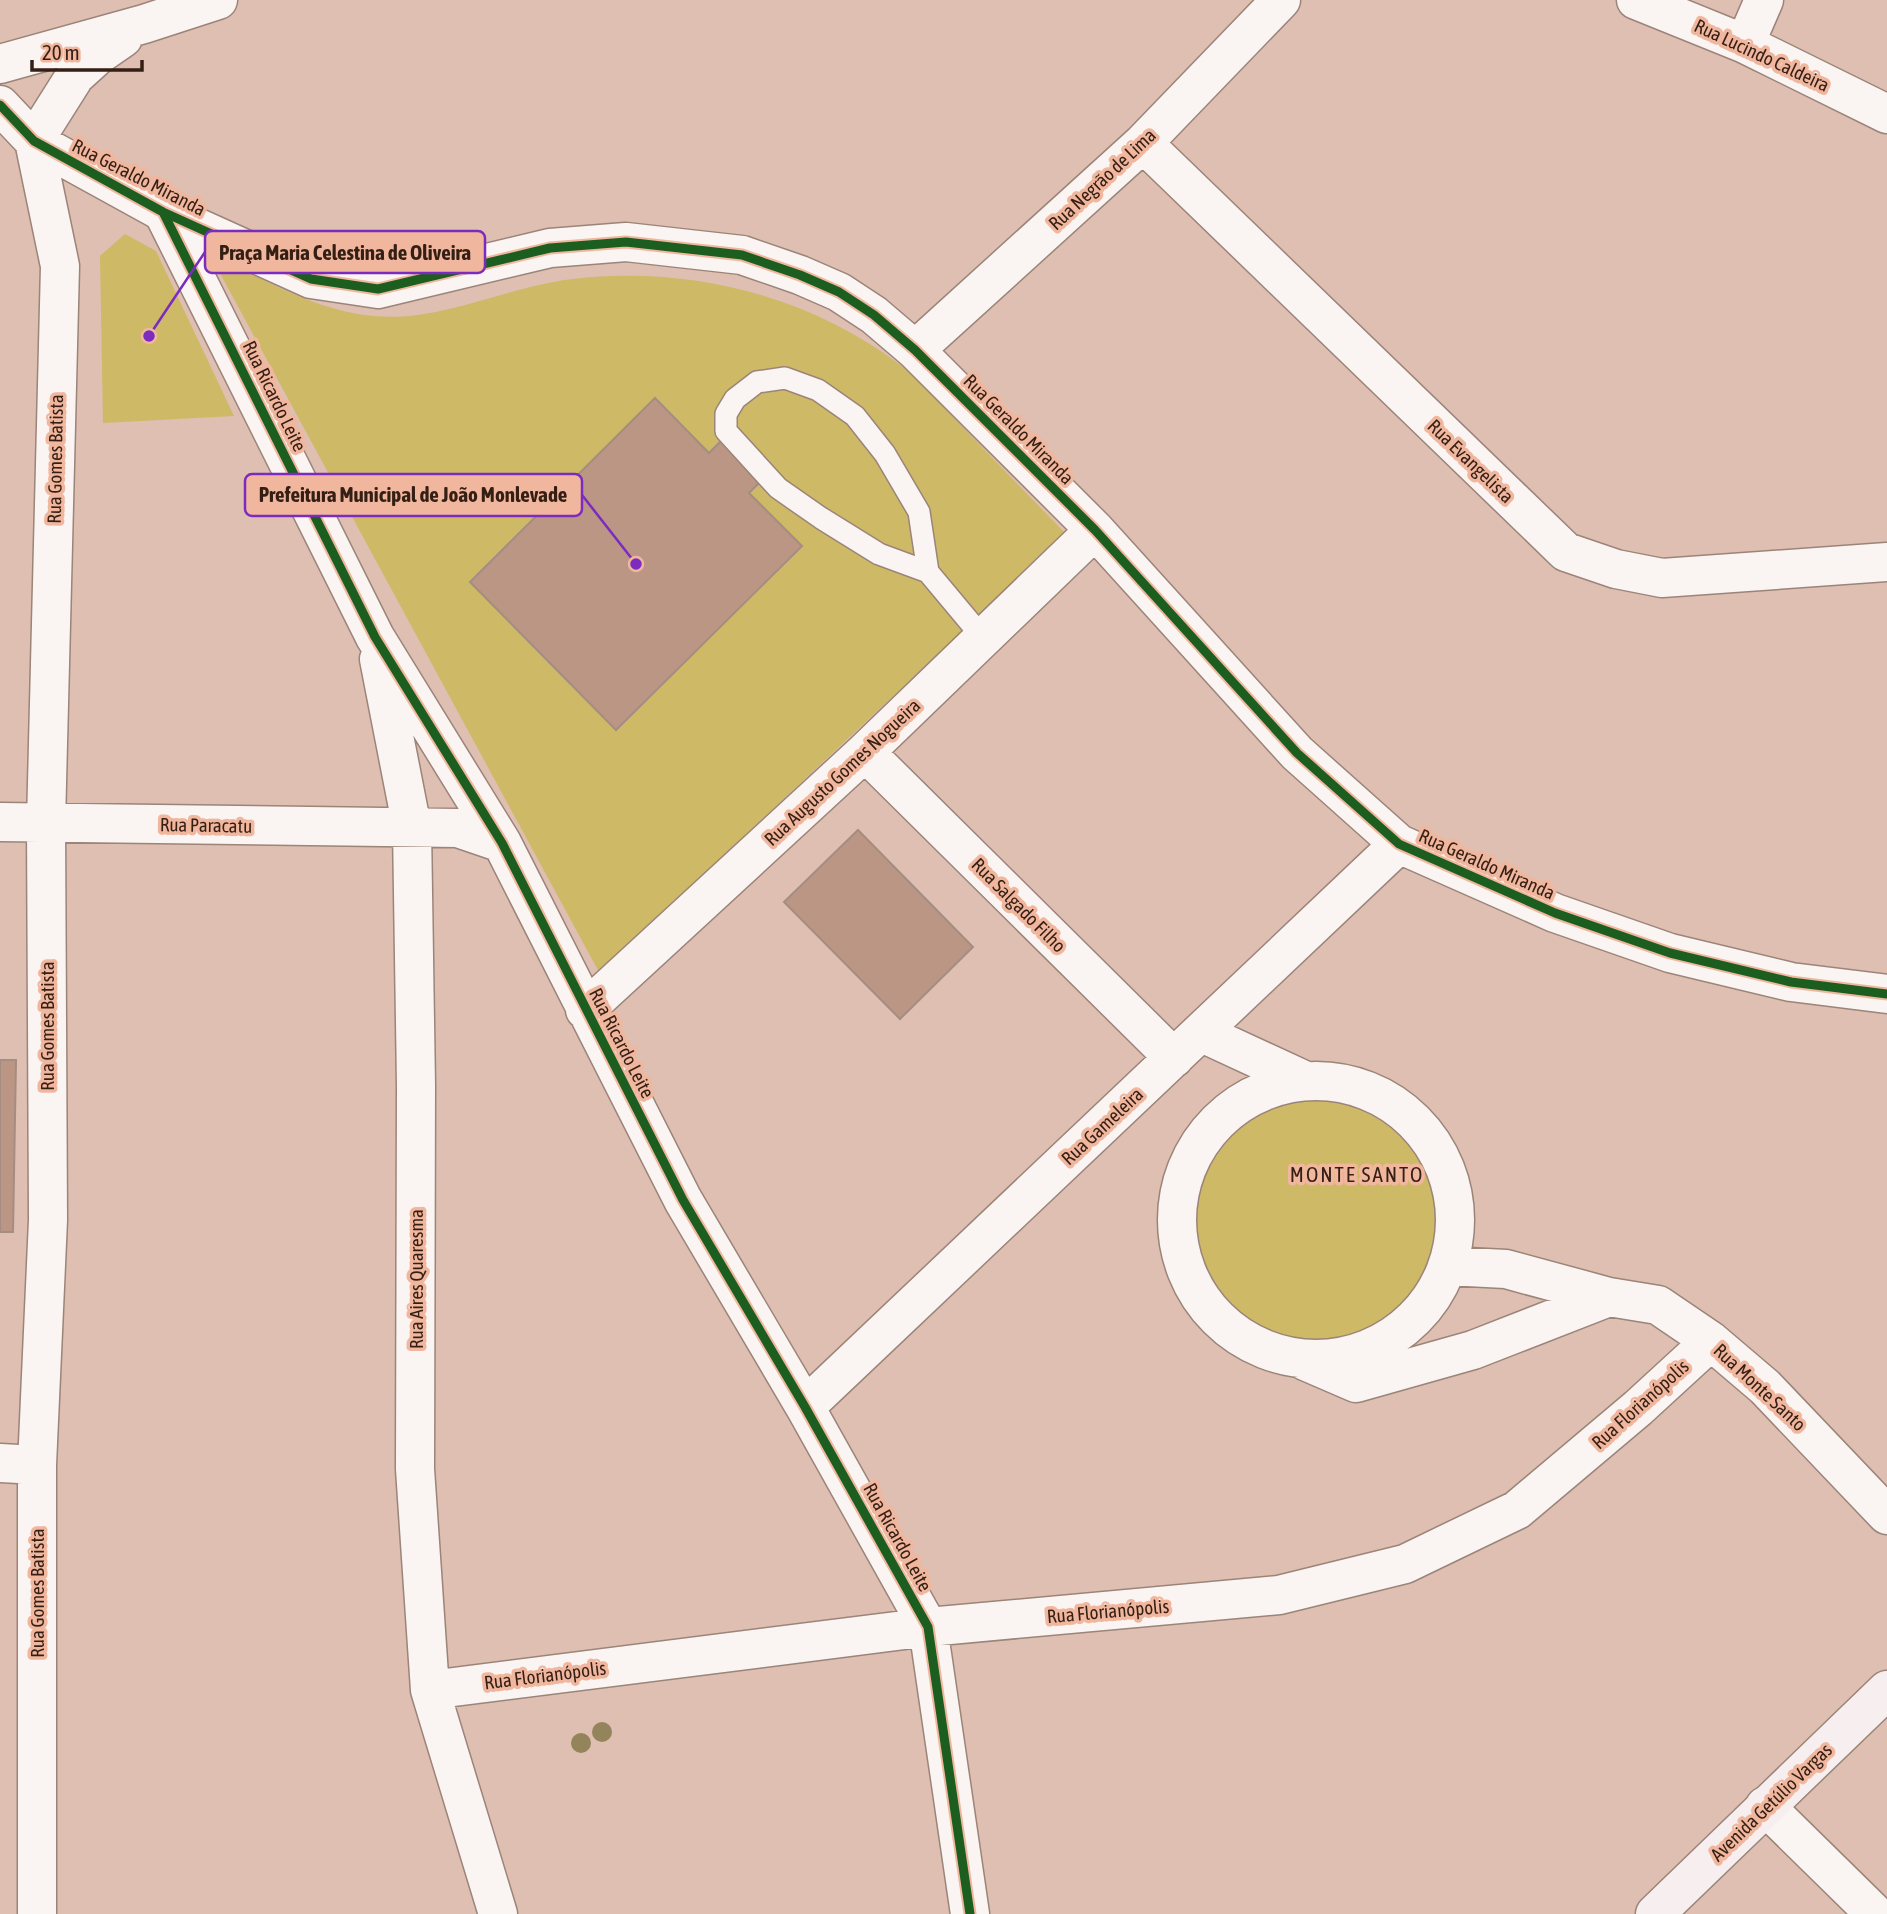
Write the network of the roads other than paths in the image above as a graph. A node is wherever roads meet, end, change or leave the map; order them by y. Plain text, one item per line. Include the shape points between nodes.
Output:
1 (218, 0) edge
2 (1281, 0) edge
3 (1636, 0) edge
4 (1764, 0) edge
5 (144, 24) junction
6 (1745, 44) junction
7 (0, 64) edge
8 (0, 105) edge
9 (1887, 114) edge
10 (34, 141) junction
11 (1143, 144) junction
12 (163, 212) junction
13 (915, 350) junction
14 (1095, 530) junction
15 (1887, 562) edge
16 (928, 572) junction
17 (375, 638) junction
18 (984, 639) junction
19 (865, 752) junction
20 (0, 822) edge
21 (46, 823) junction
22 (412, 828) junction
23 (502, 843) junction
24 (1399, 844) junction
25 (1887, 994) edge
26 (585, 1010) junction
27 (1202, 1032) junction
28 (1174, 1058) junction
29 (1306, 1081) junction
30 (1448, 1266) junction
31 (1609, 1297) junction
32 (1711, 1340) junction
33 (1303, 1360) junction
34 (805, 1407) junction
35 (19, 1464) edge
36 (1887, 1516) edge
37 (928, 1627) junction
38 (430, 1690) junction
39 (1887, 1690) edge
40 (1765, 1806) junction
41 (37, 1914) edge
42 (498, 1914) edge
43 (971, 1914) edge
44 (1655, 1914) edge
45 (1875, 1914) edge

1 - 5 street
2 - 11 street, Rua Negrão de Lima
3 - 6 street, Rua Lucindo Caldeira
4 - 6 street
5 - 7 street
5 - 10 street via 75,76
6 - 9 street, Rua Lucindo Caldeira
8 - 10 street
10 - 12 street, Rua Geraldo Miranda
10 - 21 street, Rua Gomes Batista via 60,266
11 - 13 street, Rua Negrão de Lima
11 - 15 street, Rua Evangelista via 1566,552 1662,578
12 - 13 street, Rua Geraldo Miranda via 311,279 378,289 550,248 626,242 742,254 839,292
12 - 17 street, Rua Ricardo Leite
13 - 14 street, Rua Geraldo Miranda
14 - 18 street, Rua Augusto Gomes Nogueira
14 - 24 street, Rua Geraldo Miranda via 1297,753
16 - 16 lane via 919,512 885,454 855,416 818,390 785,378 757,382 735,399 726,415 726,431 778,488 879,554
16 - 18 lane
17 - 22 street, Rua Aires Quaresma
17 - 23 street, Rua Ricardo Leite
18 - 19 street, Rua Augusto Gomes Nogueira
19 - 26 street, Rua Augusto Gomes Nogueira
19 - 28 street, Rua Salgado Filho
20 - 21 street, Rua Paracatu
21 - 22 street, Rua Paracatu
21 - 35 street, Rua Gomes Batista via 48,1220
22 - 23 street, Rua Paracatu via 458,828
22 - 38 street, Rua Aires Quaresma via 415,1469
23 - 26 street, Rua Ricardo Leite
24 - 25 street, Rua Geraldo Miranda via 1555,914 1670,953 1791,982
24 - 27 street, Rua Gameleira
26 - 34 street, Rua Ricardo Leite via 683,1200
27 - 28 street, Rua Gameleira
27 - 29 street
28 - 34 street, Rua Gameleira
29 - 30 street via 1352,1085 1393,1103 1427,1134 1448,1175 1456,1221
29 - 33 street via 1261,1092 1222,1117 1193,1153 1178,1197 1178,1243 1192,1287 1220,1324 1259,1349
30 - 31 street, Rua Monte Santo via 1506,1269
30 - 33 street via 1426,1306 1392,1338 1349,1356
31 - 32 street, Rua Monte Santo via 1658,1305
31 - 33 street via 1473,1350 1356,1383
32 - 36 street, Rua Monte Santo via 1765,1387
32 - 37 street, Rua Florianópolis via 1517,1510 1405,1564 1279,1595
34 - 37 street, Rua Ricardo Leite
35 - 41 street, Rua Gomes Batista
37 - 38 street, Rua Florianópolis
37 - 43 street, Rua Ricardo Leite
38 - 42 street, Rua Aires Quaresma
39 - 40 street, Avenida Getúlio Vargas
40 - 44 street, Avenida Getúlio Vargas
40 - 45 street

